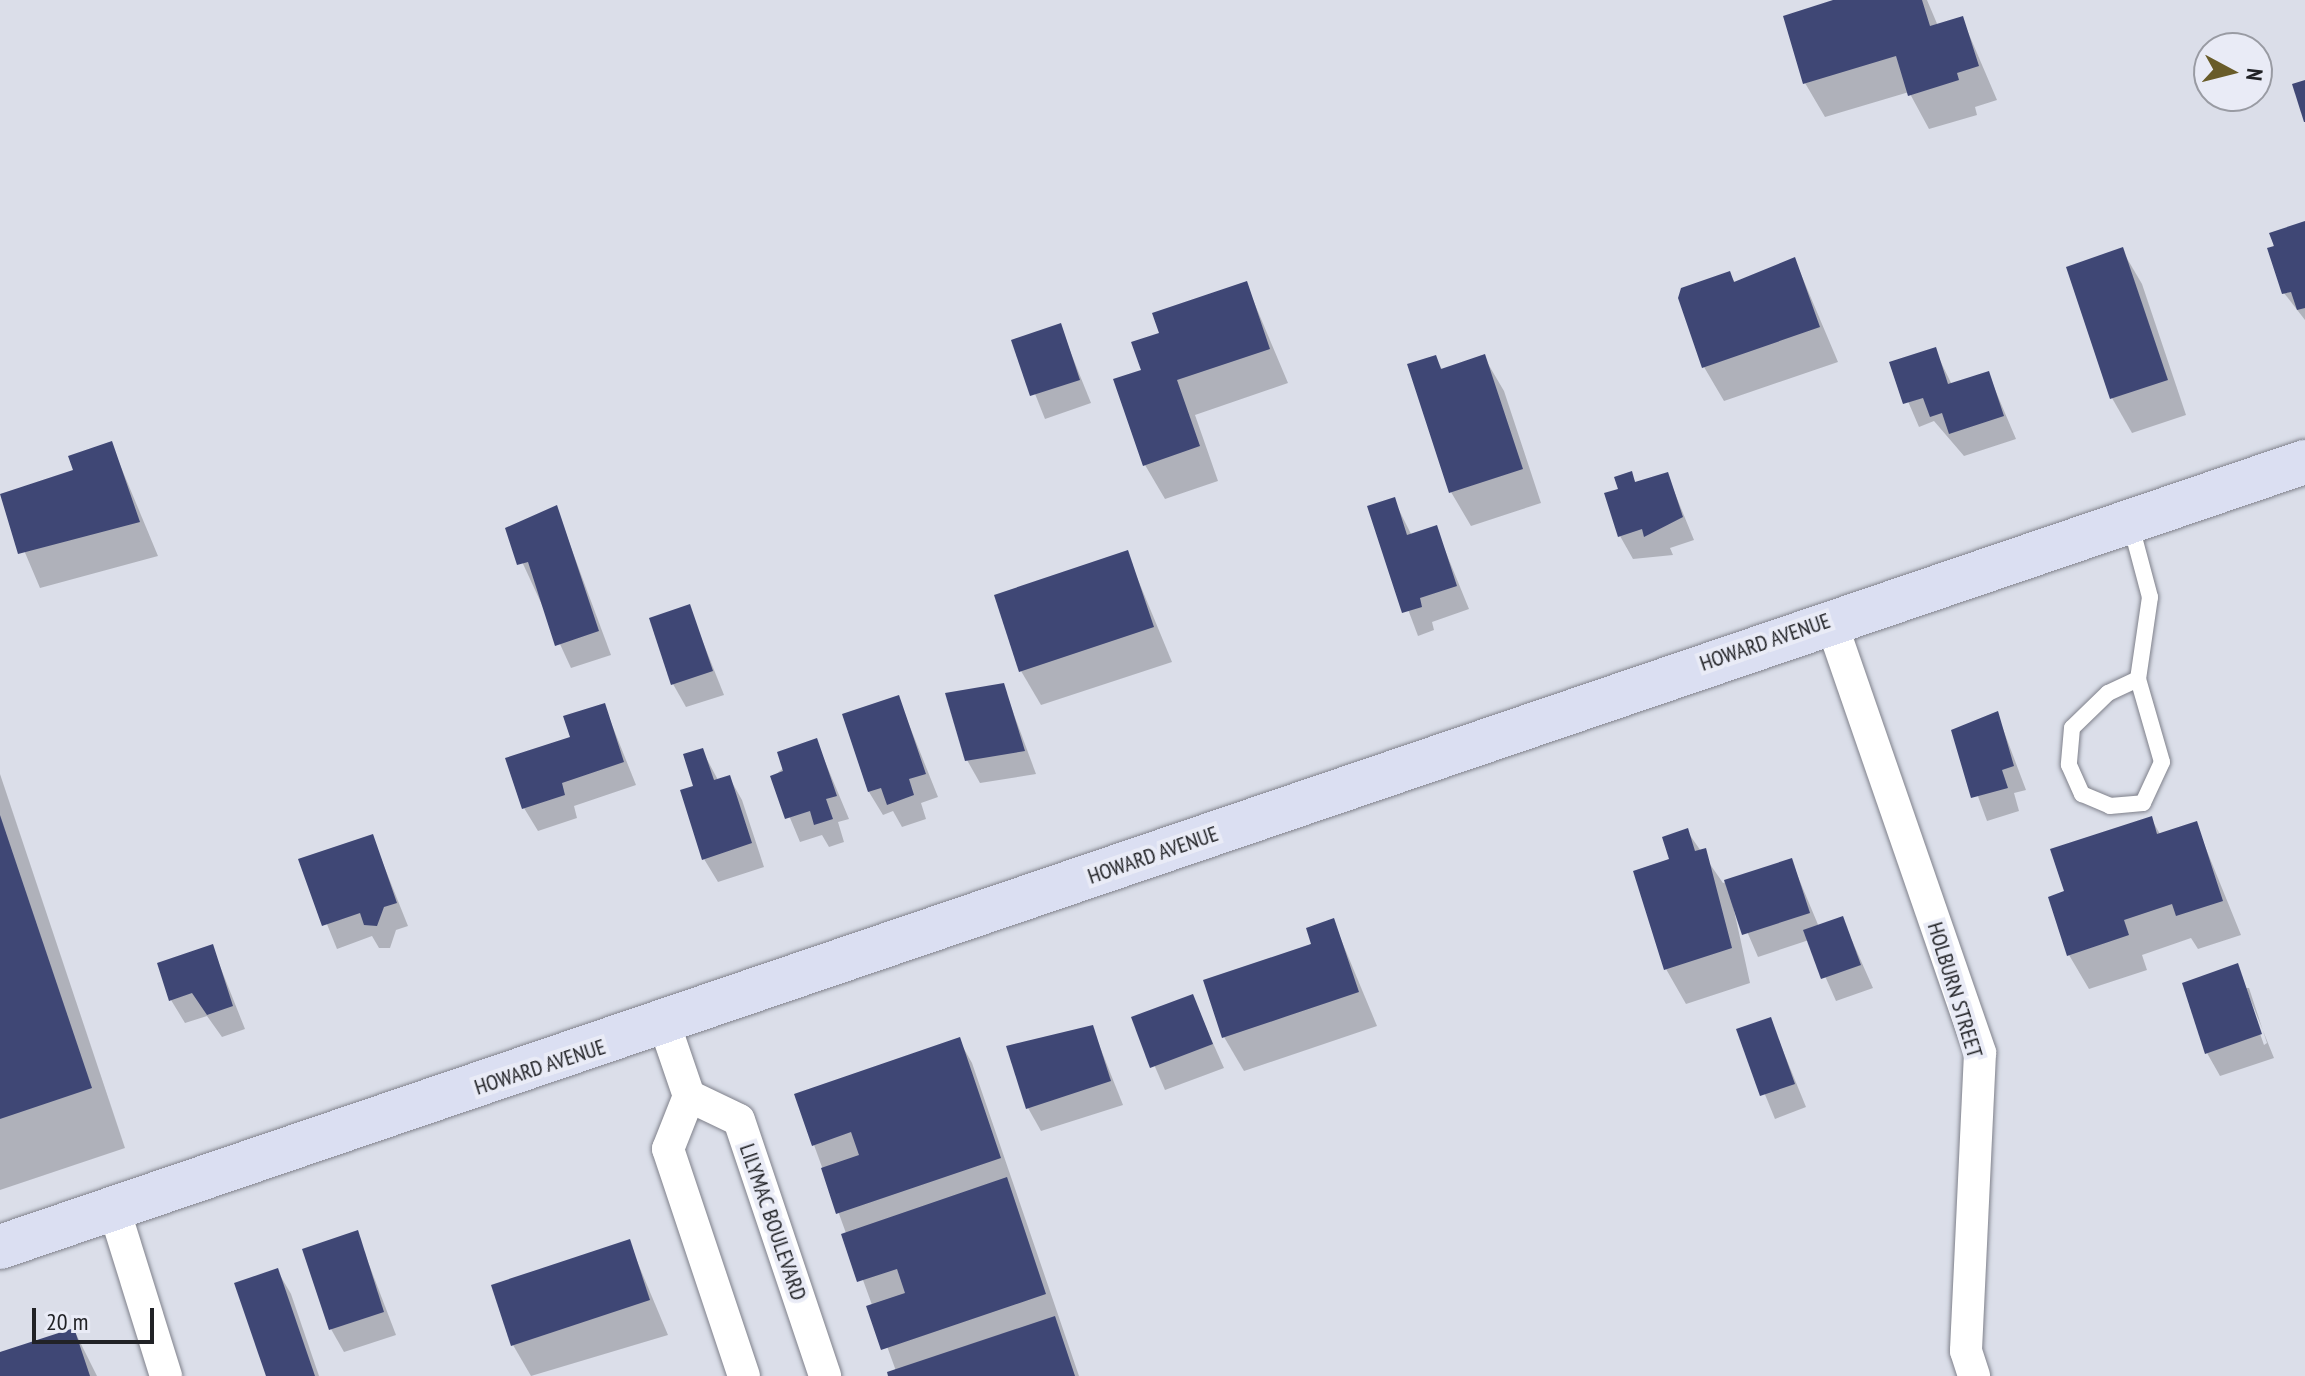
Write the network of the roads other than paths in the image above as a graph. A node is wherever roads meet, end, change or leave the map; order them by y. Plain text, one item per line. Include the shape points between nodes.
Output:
1 (2305, 462) edge
2 (2130, 520) junction
3 (1830, 619) junction
4 (2138, 679) junction
5 (665, 1026) junction
6 (689, 1096) junction
7 (114, 1209) junction
8 (0, 1247) edge
9 (166, 1376) edge
10 (744, 1376) edge
11 (825, 1376) edge
12 (1974, 1376) edge

1 - 2 street, HOWARD AVENUE
2 - 3 street, HOWARD AVENUE
2 - 4 lane via 2150,597
3 - 5 street, HOWARD AVENUE
3 - 12 street, HOLBURN STREET via 1980,1053 1966,1351
4 - 4 lane via 2108,693 2072,728 2069,765 2082,794 2110,806 2143,803 2162,762
5 - 6 street
5 - 7 street, HOWARD AVENUE
6 - 10 street via 668,1149
6 - 11 street, LILYMAC BOULEVARD via 739,1120
7 - 8 street, HOWARD AVENUE
7 - 9 street

